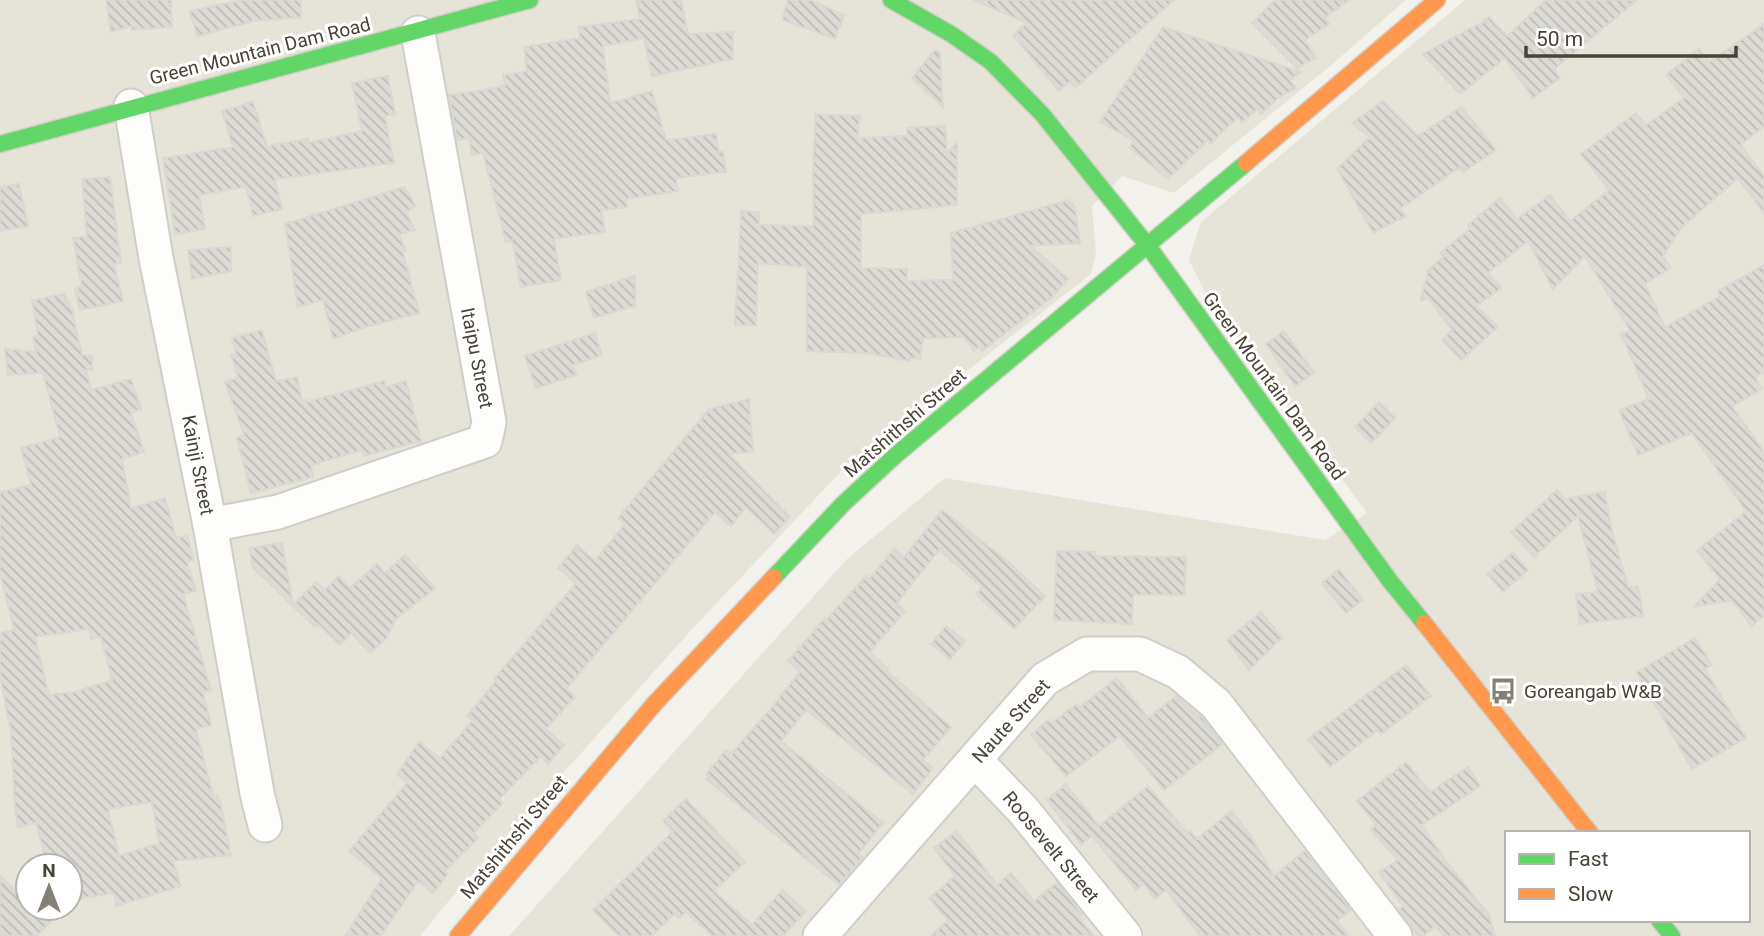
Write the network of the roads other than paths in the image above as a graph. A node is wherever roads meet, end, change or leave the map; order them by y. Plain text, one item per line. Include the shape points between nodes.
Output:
1 (530, 0) edge
2 (891, 0) edge
3 (1437, 0) edge
4 (418, 33) junction
5 (131, 106) junction
6 (0, 144) edge
7 (1148, 246) junction
8 (209, 525) junction
9 (975, 761) junction
10 (265, 825) dead end
11 (1588, 831) edge
12 (1661, 922) edge
13 (837, 929) edge
14 (458, 936) edge
15 (1125, 936) edge
16 (1395, 936) edge
17 (1672, 936) edge

1 - 4 street, Green Mountain Dam Road
2 - 7 street, Green Mountain Dam Road via 991,62 1041,114
3 - 7 street, Matshithshi Street
4 - 5 street, Green Mountain Dam Road
4 - 8 street, Itaipu Street via 489,422 485,441 278,512
5 - 6 street, Green Mountain Dam Road
5 - 8 street, Kainji Street
7 - 11 street, Green Mountain Dam Road via 1381,571
7 - 14 street, Matshithshi Street via 844,503 656,702
8 - 10 street, Kainji Street
9 - 13 street, Naute Street
9 - 15 street, Roosevelt Street via 1022,809
9 - 16 street, Naute Street via 1045,679 1087,654 1140,654 1178,672 1216,704
12 - 17 street

